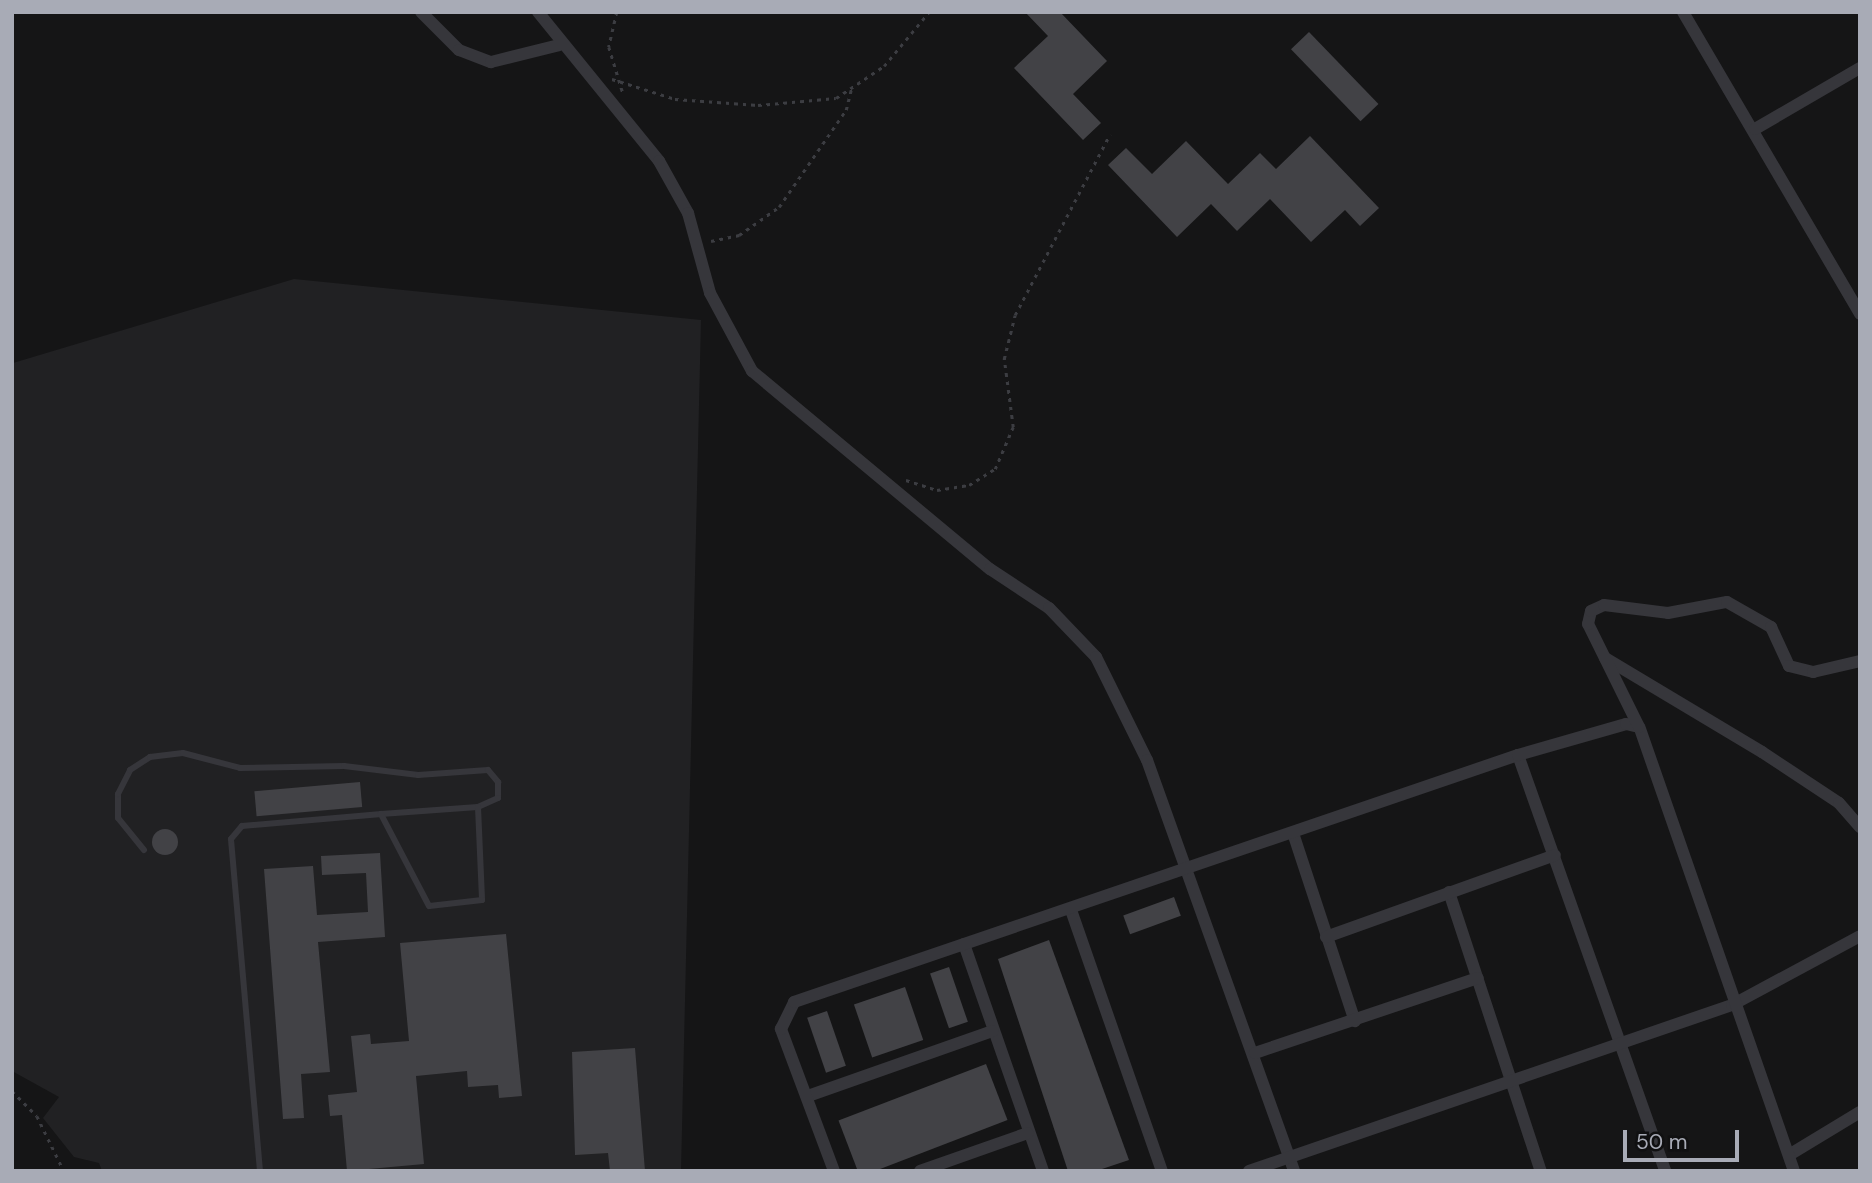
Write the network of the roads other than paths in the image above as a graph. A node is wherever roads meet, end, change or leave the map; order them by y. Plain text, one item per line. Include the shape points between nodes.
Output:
1 (421, 12) edge
2 (538, 12) edge
3 (1683, 12) edge
4 (559, 45) junction
5 (1860, 68) edge
6 (1755, 129) junction
7 (1860, 314) edge
8 (1604, 657) junction
9 (1860, 661) edge
10 (1639, 727) junction
11 (1518, 755) junction
12 (478, 807) junction
13 (381, 814) junction
14 (1860, 827) edge
15 (1294, 835) junction
16 (144, 850) dead end
17 (1555, 855) junction
18 (1186, 870) junction
19 (1449, 892) junction
20 (1071, 910) junction
21 (1860, 936) edge
22 (1326, 937) junction
23 (964, 944) junction
24 (1478, 978) junction
25 (1731, 1005) junction
26 (1355, 1021) junction
27 (993, 1031) junction
28 (1621, 1043) junction
29 (1255, 1053) junction
30 (1512, 1081) junction
31 (808, 1096) junction
32 (1860, 1112) edge
33 (1028, 1133) junction
34 (1789, 1155) junction
35 (1288, 1157) junction
36 (260, 1171) edge
37 (835, 1171) edge
38 (920, 1171) edge
39 (1043, 1171) edge
40 (1162, 1171) edge
41 (1249, 1171) edge
42 (1294, 1171) edge
43 (1541, 1171) edge
44 (1665, 1171) edge
45 (1794, 1171) edge

1 - 4 street via 459,50 491,62
2 - 4 street
3 - 6 street
4 - 18 street via 659,161 688,213 710,293 752,371 990,569 1049,608 1096,657 1147,760
5 - 6 street
6 - 7 street
8 - 9 street via 1588,624 1591,611 1604,605 1668,613 1727,603 1771,626 1789,667 1813,672
8 - 10 street
8 - 14 street via 1839,803
10 - 11 street via 1626,724
10 - 25 street
11 - 15 street
11 - 17 street
12 - 13 lane
12 - 13 lane via 482,900 429,906
12 - 16 lane via 498,798 498,782 488,770 418,775 344,766 240,768 172,754 130,770 118,794 118,818
13 - 36 lane via 242,826 231,839
15 - 18 street
15 - 22 street
17 - 19 street
17 - 28 street
18 - 20 street
18 - 29 street
19 - 22 street
19 - 24 street
20 - 23 street
20 - 40 street
21 - 25 street
22 - 26 street
23 - 27 street
23 - 31 street via 794,1002 781,1029
24 - 26 street
24 - 30 street
25 - 28 street
25 - 34 street
26 - 29 street
27 - 31 street
27 - 33 street
28 - 30 street
28 - 44 street
29 - 35 street
30 - 35 street
30 - 43 street
31 - 37 street
32 - 34 street
33 - 38 street
33 - 39 street
34 - 45 street
35 - 41 street
35 - 42 street

